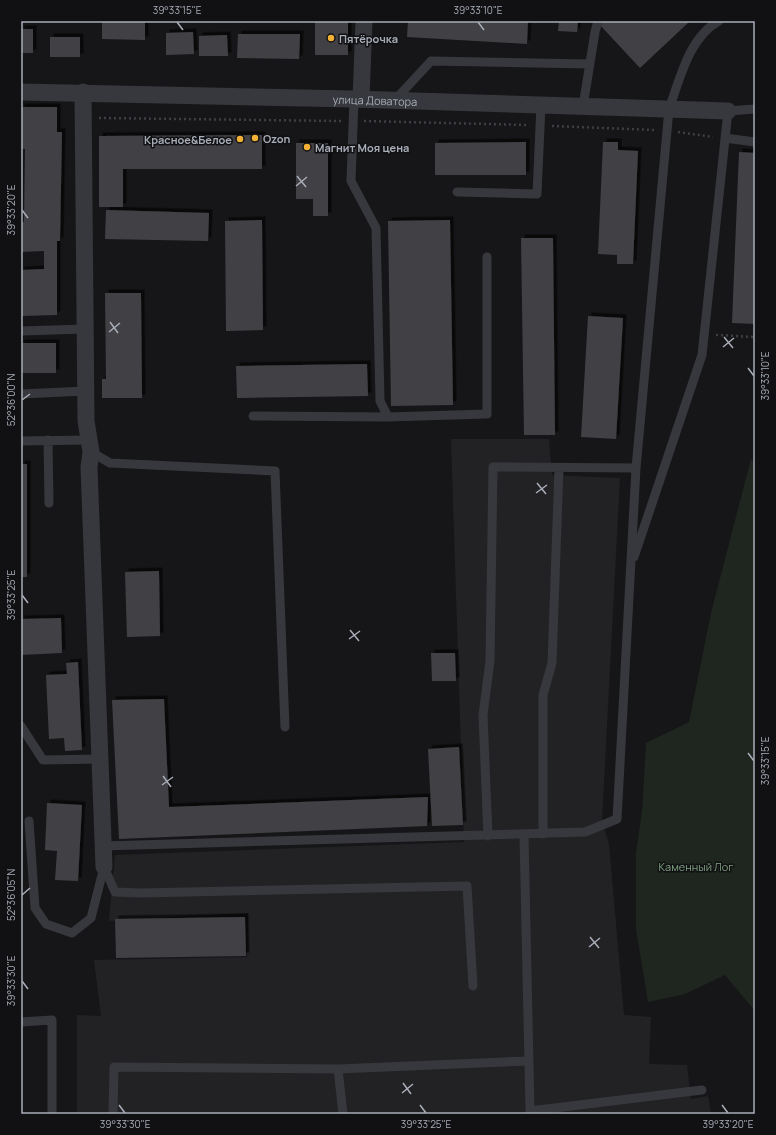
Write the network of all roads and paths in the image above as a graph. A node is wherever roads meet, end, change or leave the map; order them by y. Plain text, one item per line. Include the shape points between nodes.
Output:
1 (364, 21) edge
2 (598, 21) edge
3 (713, 22) edge
4 (590, 64) junction
5 (21, 92) edge
6 (358, 99) junction
7 (83, 100) junction
8 (394, 100) junction
9 (541, 105) junction
10 (583, 106) junction
11 (669, 109) junction
12 (755, 109) edge
13 (728, 110) junction
14 (353, 121) junction
15 (540, 125) junction
16 (667, 131) junction
17 (725, 138) junction
18 (755, 142) edge
19 (457, 192) dead end
20 (487, 257) dead end
21 (85, 329) junction
22 (21, 331) edge
23 (704, 335) junction
24 (755, 337) edge
25 (86, 392) junction
26 (21, 394) edge
27 (253, 416) dead end
28 (388, 416) junction
29 (48, 440) junction
30 (21, 441) edge
31 (90, 446) junction
32 (559, 468) junction
33 (636, 468) junction
34 (49, 503) dead end
35 (630, 570) junction
36 (21, 726) edge
37 (285, 727) dead end
38 (100, 759) junction
39 (29, 821) dead end
40 (543, 834) junction
41 (524, 835) junction
42 (488, 836) junction
43 (103, 846) junction
44 (104, 867) junction
45 (473, 986) dead end
46 (21, 1022) edge
47 (528, 1061) junction
48 (338, 1070) junction
49 (702, 1090) dead end
50 (528, 1112) edge
51 (52, 1114) edge
52 (113, 1114) edge
53 (343, 1114) edge

1 - 6 street
2 - 4 lane
3 - 11 lane via 701,36 685,65
4 - 8 lane via 431,61
4 - 10 lane
5 - 7 street, улица Доватора
6 - 7 street, улица Доватора
6 - 8 street, улица Доватора
6 - 14 lane
7 - 14 path via 100,119
7 - 21 street
8 - 9 street, улица Доватора
9 - 10 street, улица Доватора
9 - 15 lane
10 - 11 street, улица Доватора
11 - 13 street, улица Доватора
11 - 16 lane
12 - 13 lane
13 - 17 lane
14 - 15 path
14 - 28 lane via 351,181 376,228 380,401
15 - 16 path
15 - 19 lane via 537,194
16 - 17 path
16 - 33 lane
17 - 18 lane
17 - 23 lane
20 - 28 lane via 487,414
21 - 22 lane
21 - 25 street
23 - 24 path
23 - 35 lane via 702,355
25 - 26 lane
25 - 31 street via 86,421
27 - 28 lane
29 - 30 lane
29 - 31 lane
29 - 34 lane
31 - 37 lane via 110,463 275,471
31 - 38 street
32 - 33 lane
32 - 40 lane via 552,663 543,695
32 - 42 lane via 493,467 490,661 483,715
33 - 35 lane
35 - 40 lane via 617,819 585,832
36 - 38 lane via 43,760
38 - 43 street
39 - 44 lane via 35,908 46,924 72,933 91,918
40 - 41 lane
41 - 42 lane
41 - 47 lane
42 - 43 lane
43 - 44 street
44 - 45 lane via 115,892 134,893 467,886
46 - 51 lane via 52,1020
47 - 48 lane
47 - 50 lane
48 - 52 lane via 114,1067
48 - 53 lane
49 - 50 lane

